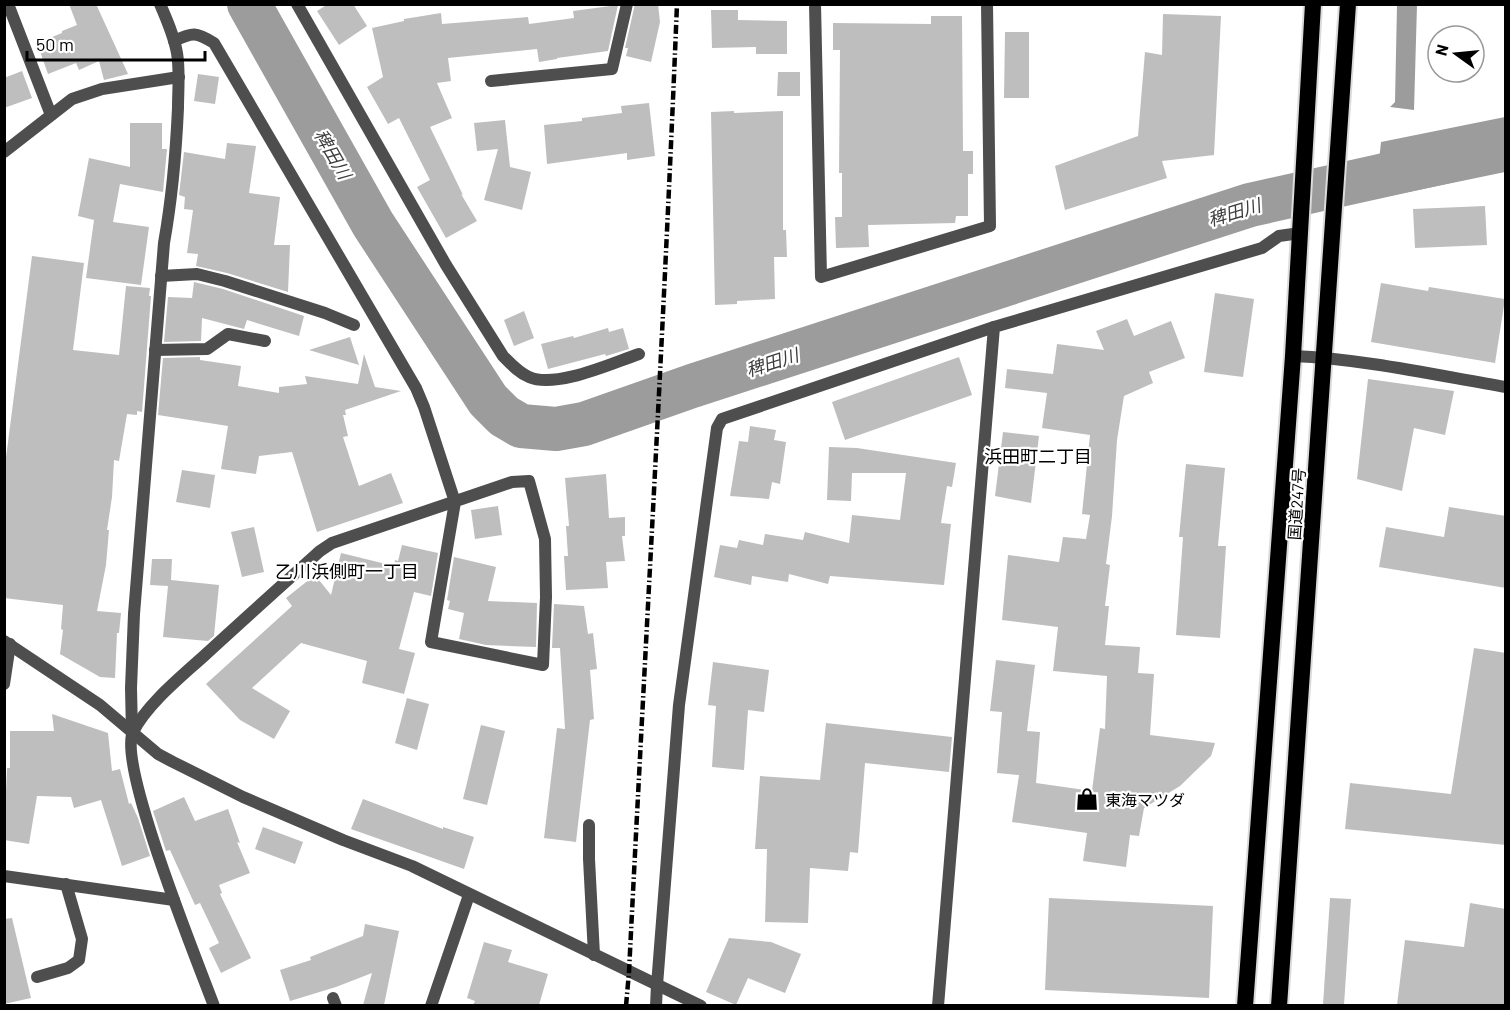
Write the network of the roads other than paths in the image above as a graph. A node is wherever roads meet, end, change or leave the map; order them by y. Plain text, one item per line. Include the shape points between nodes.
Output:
1 (8, 4) edge
2 (160, 4) edge
3 (297, 4) edge
4 (627, 4) edge
5 (815, 4) edge
6 (987, 4) edge
7 (1313, 4) edge
8 (1348, 4) edge
9 (174, 41) junction
10 (179, 77) junction
11 (491, 81) dead end
12 (51, 115) junction
13 (4, 152) edge
14 (1300, 229) junction
15 (161, 276) junction
16 (354, 326) dead end
17 (994, 327) junction
18 (265, 341) dead end
19 (155, 350) junction
20 (639, 354) dead end
21 (1293, 356) junction
22 (1323, 357) junction
23 (1506, 387) edge
24 (455, 502) junction
25 (7, 642) edge
26 (4, 684) edge
27 (132, 733) junction
28 (590, 825) dead end
29 (4, 876) edge
30 (66, 884) junction
31 (469, 895) junction
32 (174, 900) junction
33 (594, 955) junction
34 (37, 977) dead end
35 (657, 985) junction
36 (214, 1005) edge
37 (431, 1005) edge
38 (656, 1005) edge
39 (701, 1005) edge
40 (938, 1005) edge
41 (1245, 1005) edge
42 (1279, 1005) edge

1 - 12 street
2 - 9 street
3 - 20 street via 446,265 514,368 528,377 554,381
4 - 11 street via 612,69
5 - 6 street via 821,277 990,226
7 - 14 highway, 国道247号
8 - 22 highway, 国道247号
9 - 10 street
9 - 24 street via 191,33 214,43 416,388
10 - 12 street via 102,88 72,99
10 - 15 street
12 - 13 street
14 - 17 street via 1279,236 1262,248
14 - 21 highway, 国道247号
15 - 16 street via 197,273 325,313
15 - 19 street
17 - 35 street via 722,419 717,428 679,705
17 - 40 street
18 - 19 street via 228,334 207,349
19 - 27 street via 134,614
21 - 22 street
21 - 41 highway, 国道247号
22 - 23 street
22 - 42 highway, 国道247号
24 - 24 street via 512,482 530,481 545,539 543,664 430,642
24 - 27 street via 320,550 158,699
25 - 26 street
25 - 27 street via 100,705
27 - 31 street via 158,754 243,797 412,867
27 - 32 street via 131,761 136,783
28 - 33 street
29 - 30 street
30 - 32 street
30 - 34 street via 82,939 79,960 68,968
31 - 33 street
31 - 37 street
32 - 36 street
33 - 35 street
35 - 38 street
35 - 39 street

